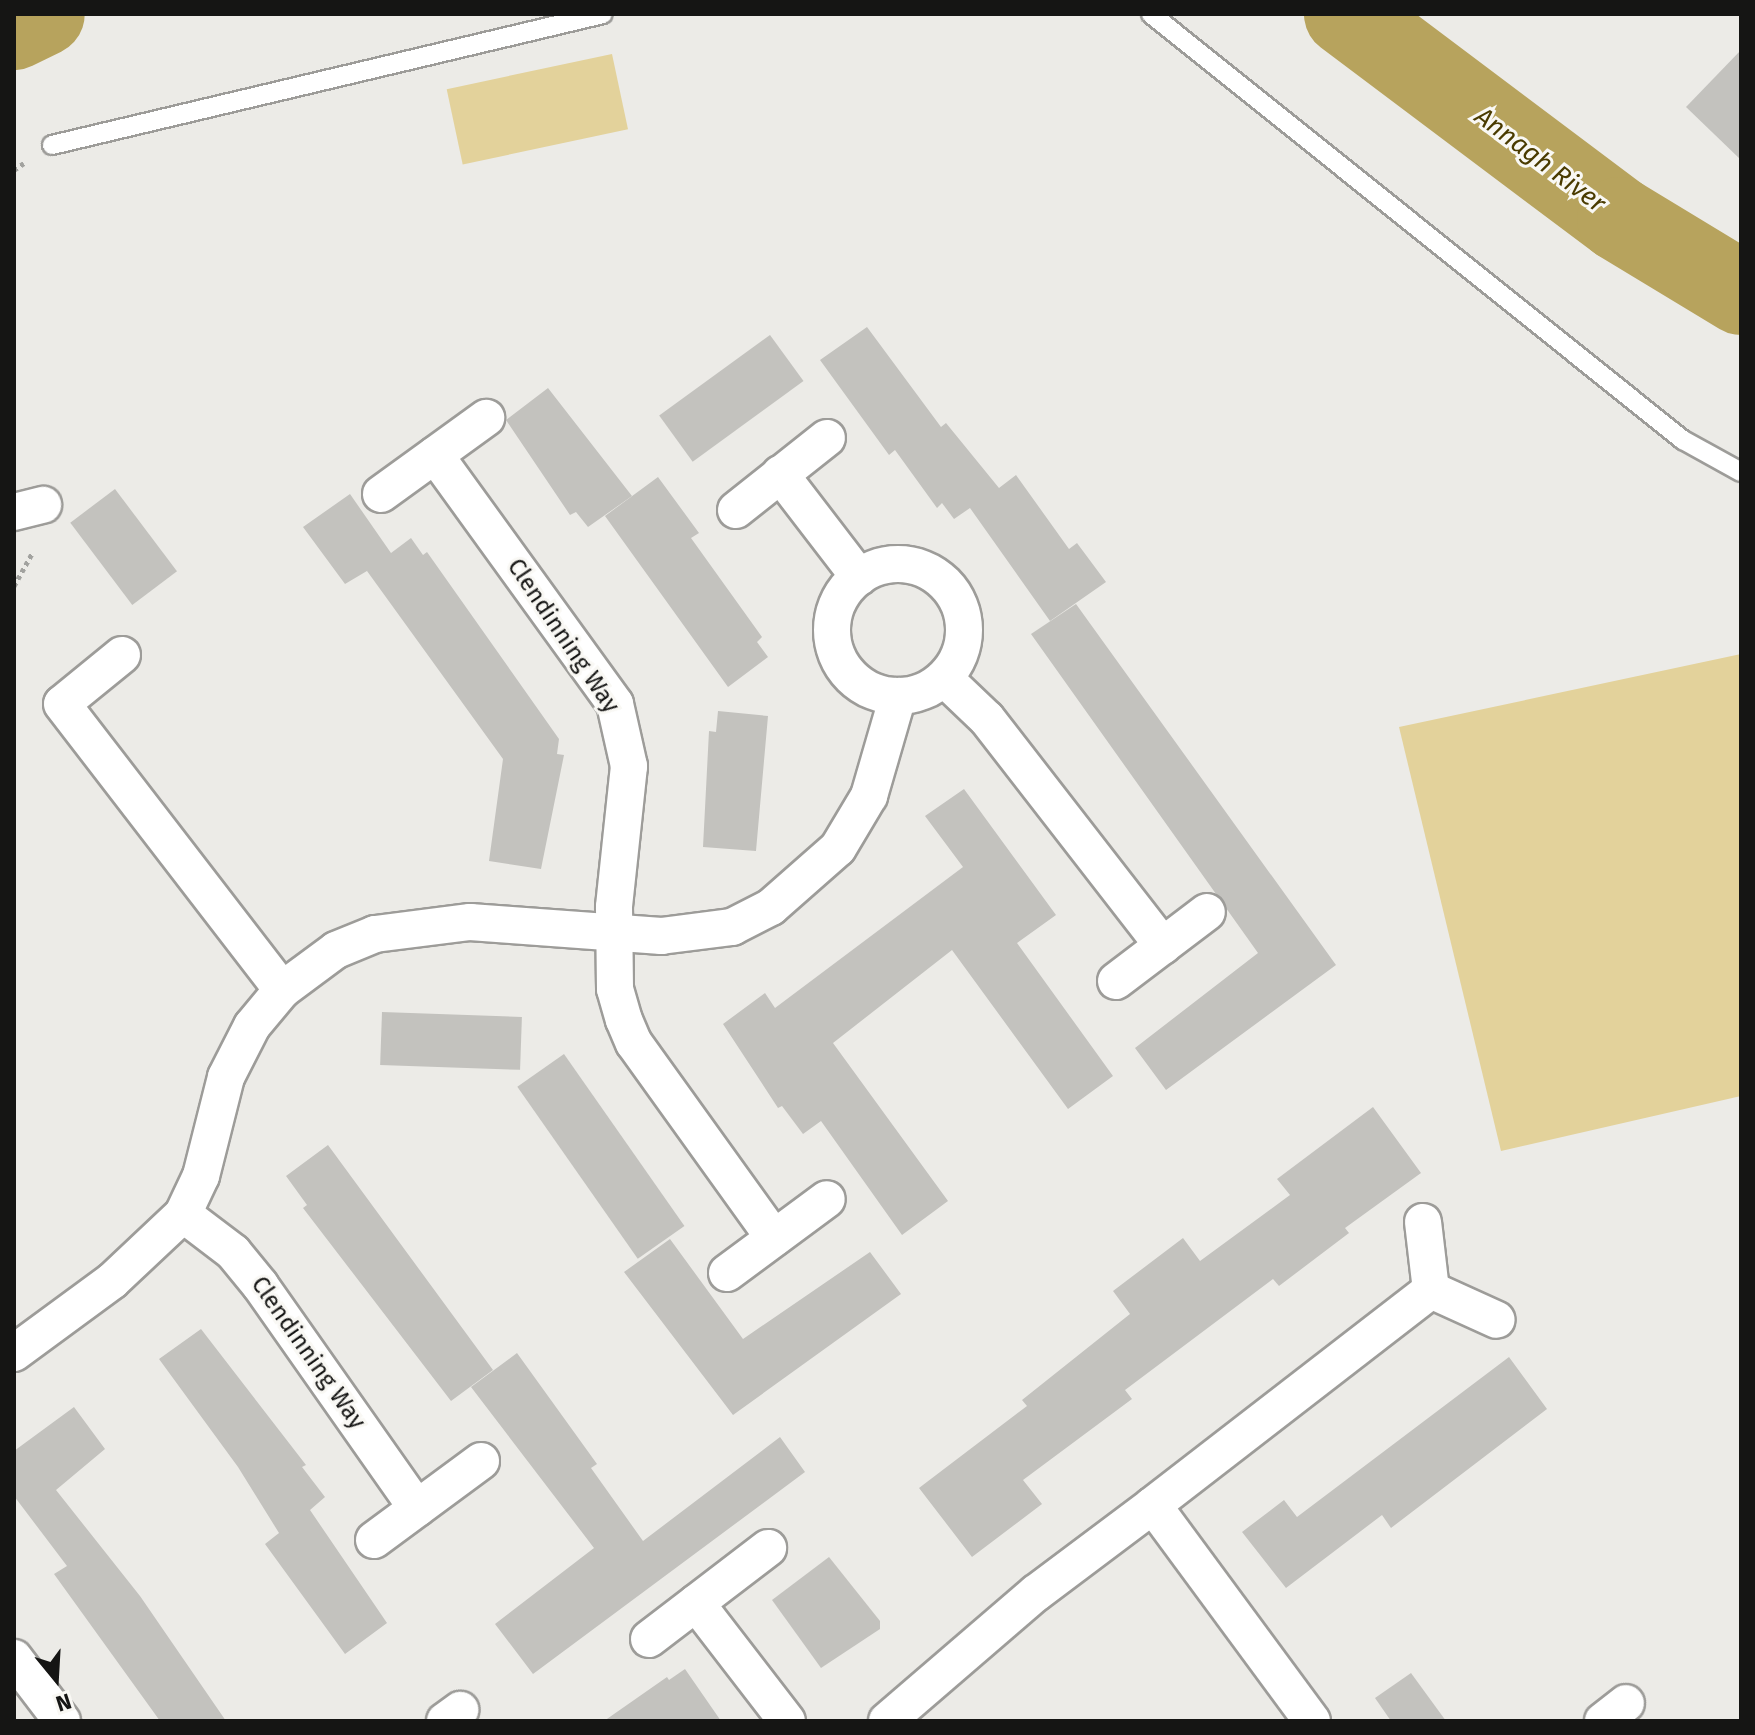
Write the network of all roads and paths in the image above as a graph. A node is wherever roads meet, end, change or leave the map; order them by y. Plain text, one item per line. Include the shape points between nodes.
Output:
1 (603, 14) edge
2 (1151, 14) edge
3 (52, 145) dead end
4 (486, 418) dead end
5 (827, 438) dead end
6 (435, 455) junction
7 (1741, 472) edge
8 (780, 474) junction
9 (381, 494) dead end
10 (736, 510) dead end
11 (859, 577) junction
12 (122, 655) dead end
13 (944, 678) junction
14 (898, 696) junction
15 (1207, 912) dead end
16 (615, 934) junction
17 (1163, 946) junction
18 (1116, 981) dead end
19 (282, 990) junction
20 (827, 1199) dead end
21 (183, 1214) junction
22 (1423, 1222) dead end
23 (774, 1238) junction
24 (727, 1273) dead end
25 (1431, 1290) junction
26 (1497, 1320) dead end
27 (14, 1353) edge
28 (481, 1461) dead end
29 (1153, 1505) junction
30 (417, 1508) junction
31 (374, 1540) dead end
32 (768, 1548) dead end
33 (696, 1603) junction
34 (649, 1639) dead end
35 (14, 1658) edge
36 (62, 1721) edge
37 (787, 1721) edge
38 (887, 1721) edge
39 (1312, 1721) edge

1 - 3 lane
2 - 7 lane via 1683,440
4 - 6 street
5 - 8 street
6 - 9 street
6 - 16 street, Clendinning Way via 615,704 629,766
8 - 10 street
8 - 11 street
11 - 13 street via 901,564 941,580 956,597 964,639
11 - 14 street via 835,610 835,651 859,683
12 - 19 street via 62,704
13 - 14 street via 930,688
13 - 17 street via 987,719
14 - 16 street via 857,819 805,881 732,927 696,934
15 - 17 street
16 - 19 street via 470,922 418,926 375,934 336,950
16 - 23 street, Clendinning Way via 615,989 634,1043
17 - 18 street
19 - 21 street via 252,1026 226,1077 201,1176
20 - 23 street
21 - 27 street via 112,1281
21 - 30 street, Clendinning Way via 233,1252 260,1285
22 - 25 street
23 - 24 street
25 - 26 street
25 - 29 street
28 - 30 street
29 - 38 street via 1036,1593
29 - 39 street
30 - 31 street
32 - 33 street
33 - 34 street
33 - 37 street
35 - 36 street

